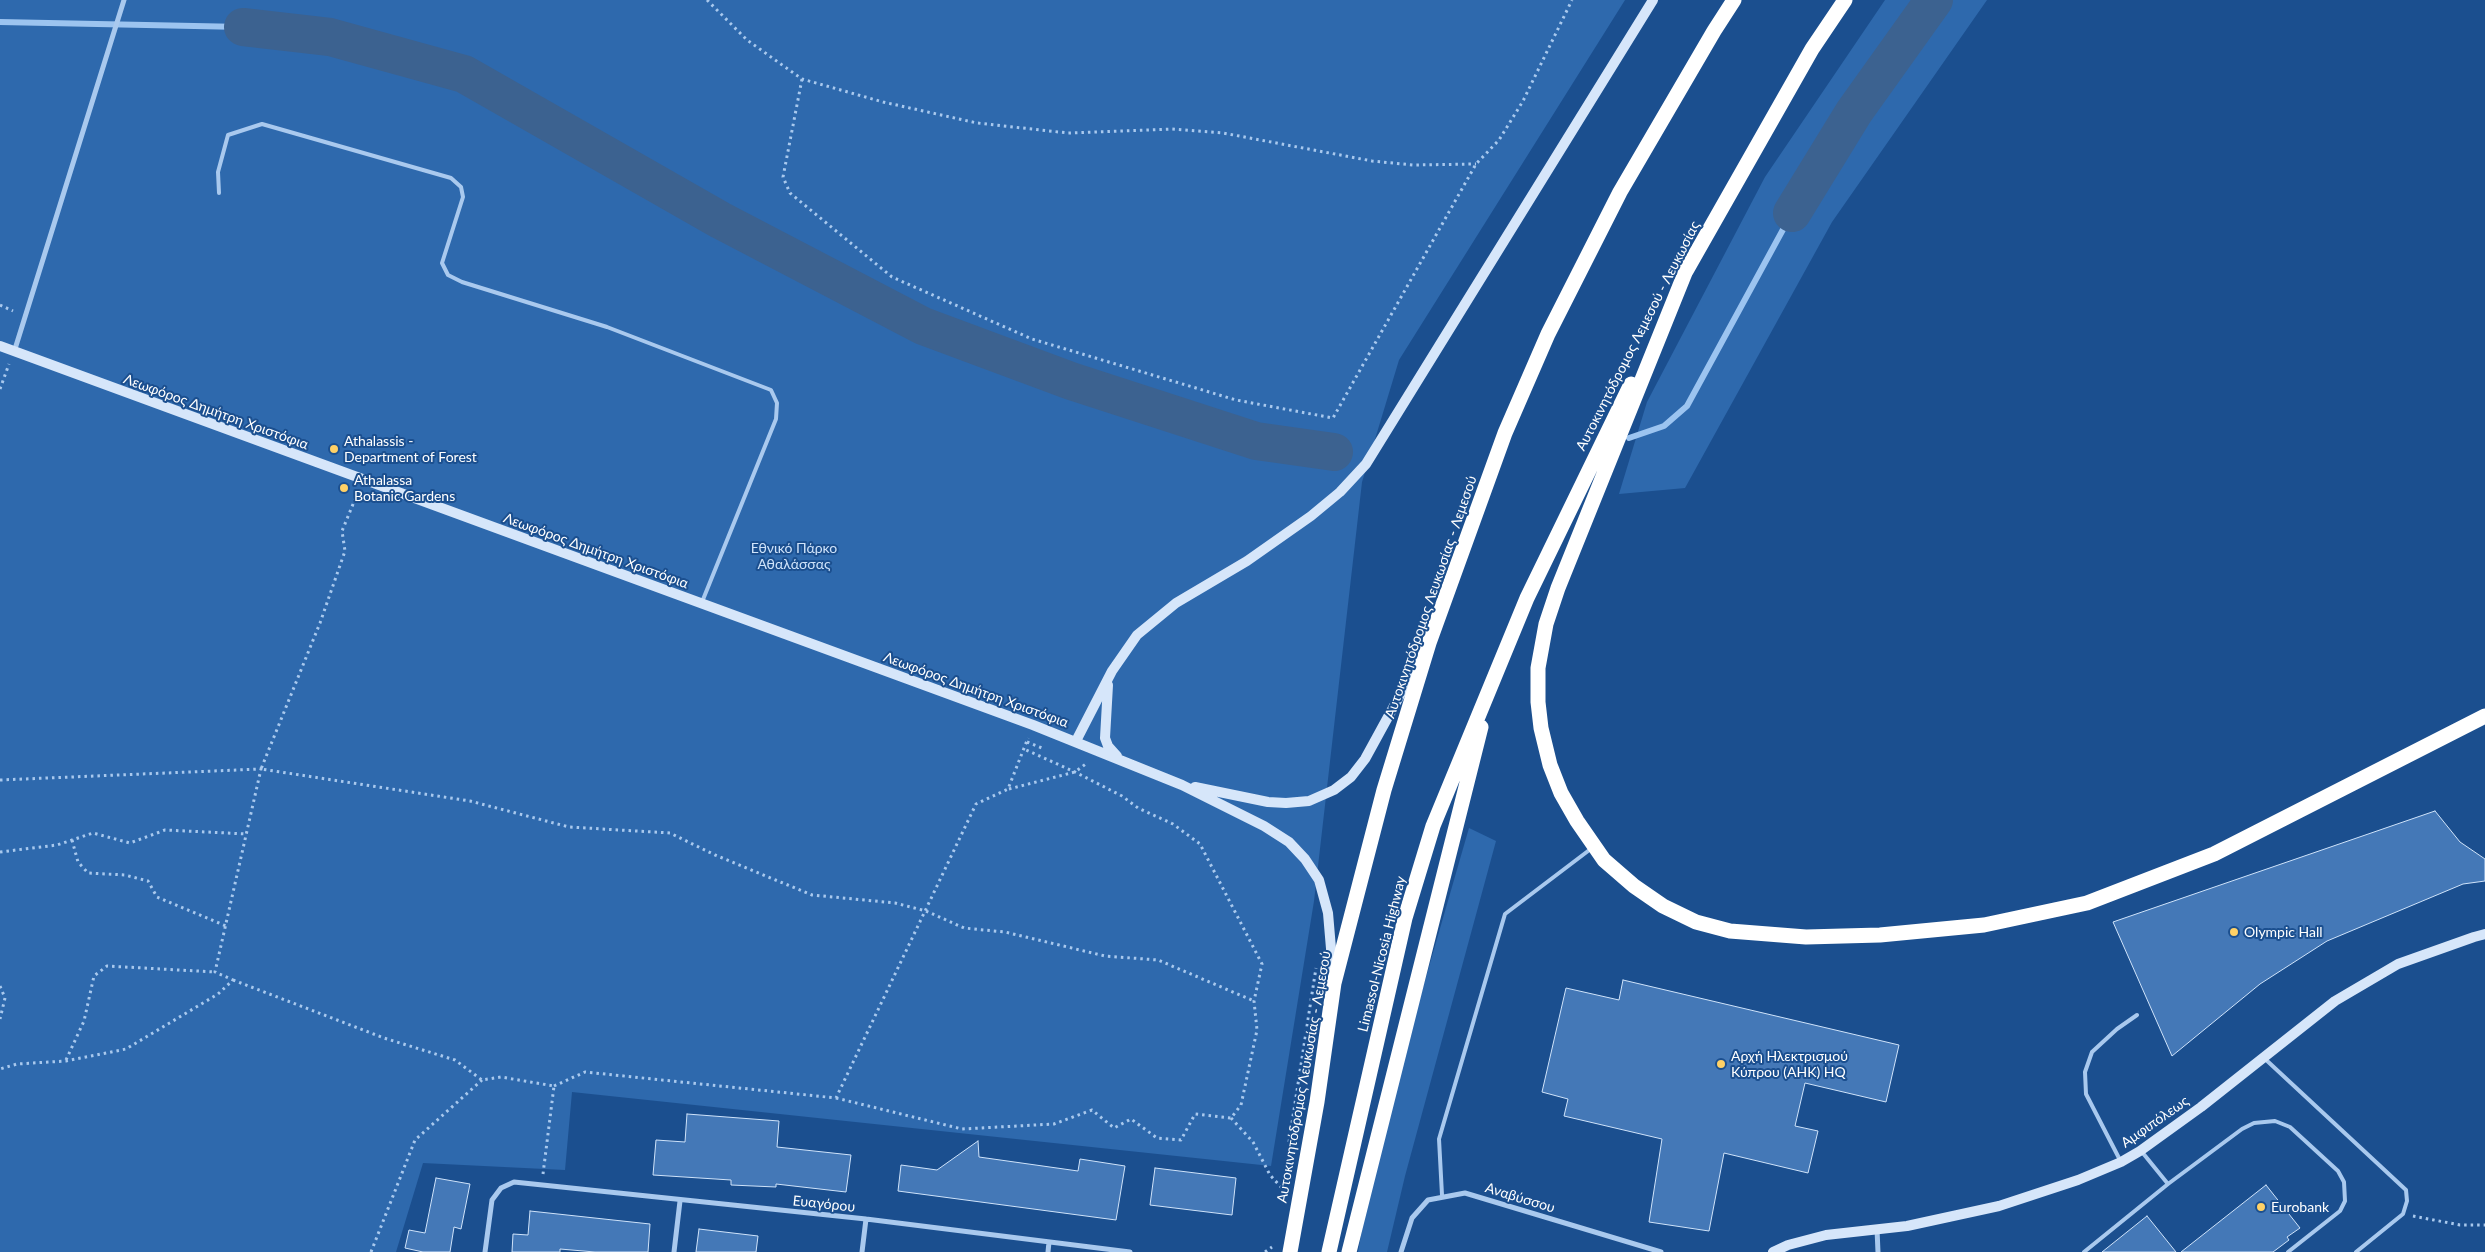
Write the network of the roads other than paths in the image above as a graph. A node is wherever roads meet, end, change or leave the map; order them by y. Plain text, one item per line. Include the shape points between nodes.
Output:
1 (124, 0) edge
2 (1653, 0) edge
3 (1734, 0) edge
4 (1845, 0) edge
5 (219, 192) dead end
6 (1689, 264) junction
7 (0, 346) edge
8 (14, 350) junction
9 (702, 604) junction
10 (1429, 643) junction
11 (1495, 673) junction
12 (1108, 679) junction
13 (2485, 716) edge
14 (1076, 741) junction
15 (1124, 761) junction
16 (1182, 785) junction
17 (1594, 847) junction
18 (2485, 934) edge
19 (1334, 983) junction
20 (2138, 1015) dead end
21 (2264, 1058) junction
22 (2140, 1151) junction
23 (2121, 1162) junction
24 (2168, 1184) junction
25 (1442, 1196) junction
26 (680, 1201) junction
27 (866, 1220) junction
28 (1876, 1229) junction
29 (1050, 1242) junction
30 (485, 1252) edge
31 (674, 1252) edge
32 (862, 1252) edge
33 (1048, 1252) edge
34 (1130, 1252) edge
35 (1290, 1252) edge
36 (1329, 1252) edge
37 (1349, 1252) edge
38 (1401, 1252) edge
39 (1662, 1252) edge
40 (1773, 1252) edge
41 (1878, 1252) edge
42 (2084, 1252) edge
43 (2288, 1252) edge
44 (2356, 1252) edge

1 - 8 street
2 - 12 main road via 1366,464 1311,516 1156,618 1124,652
3 - 10 highway, Αυτοκινητόδρομος Λευκωσίας - Λεμεσού via 1620,192 1548,334 1505,433
4 - 6 highway, Αυτοκινητόδρομος Λεμεσού - Λευκωσίας via 1812,49
5 - 9 lane via 218,172 228,135 262,124 452,178 461,187 463,197 442,263 448,275 607,327 771,390 777,403 776,419
6 - 11 highway, Αυτοκινητόδρομος Λεμεσού - Λευκωσίας via 1527,598
6 - 17 highway via 1558,588 1546,624 1538,668 1538,702 1550,765 1565,800
7 - 8 main road, Λεωφόρος Δημήτρη Χριστόφια
8 - 9 main road, Λεωφόρος Δημήτρη Χριστόφια
9 - 14 main road, Λεωφόρος Δημήτρη Χριστόφια
10 - 16 main road, Λεωφόρος Δημήτρη Χριστόφια via 1365,759 1334,790 1309,801 1286,803
10 - 19 highway, Αυτοκινητόδρομος Λευκωσίας - Λεμεσού via 1384,790
11 - 36 highway, Limassol-Nicosia Highway via 1433,826 1404,918
11 - 37 highway
12 - 14 main road
12 - 15 main road via 1105,738 1108,746
13 - 17 highway via 2214,854 2087,903 1984,925 1880,936 1806,938 1730,932 1696,922 1663,906 1634,886
14 - 15 main road, Λεωφόρος Δημήτρη Χριστόφια
15 - 16 main road, Λεωφόρος Δημήτρη Χριστόφια
16 - 19 main road, Λεωφόρος Δημήτρη Χριστόφια via 1264,826 1289,842 1306,859 1319,880 1328,913
17 - 25 lane via 1505,914 1439,1139
18 - 21 main road, Αμφιπόλεως via 2398,964 2335,1001
19 - 35 highway, Αυτοκινητόδρομος Λευκωσίας - Λεμεσού
20 - 23 lane via 2092,1052 2085,1072 2086,1094
21 - 22 main road, Αμφιπόλεως
21 - 44 lane via 2406,1190 2403,1214
22 - 23 main road, Αμφιπόλεως
22 - 24 lane
23 - 28 main road, Αμφιπόλεως via 1998,1206 1907,1226
24 - 42 lane
24 - 43 lane via 2254,1123 2275,1121 2290,1127 2338,1171 2344,1182 2345,1201 2340,1211
25 - 38 street, Αναβύσσου via 1428,1200 1412,1218
25 - 39 street, Αναβύσσου via 1465,1193
26 - 27 street, Ευαγόρου
26 - 30 street, Ευαγόρου via 514,1182 501,1188 492,1200
26 - 31 street
27 - 29 street, Ευαγόρου
27 - 32 street
28 - 40 main road, Αμφιπόλεως via 1826,1235
28 - 41 street
29 - 33 street
29 - 34 street, Ευαγόρου

